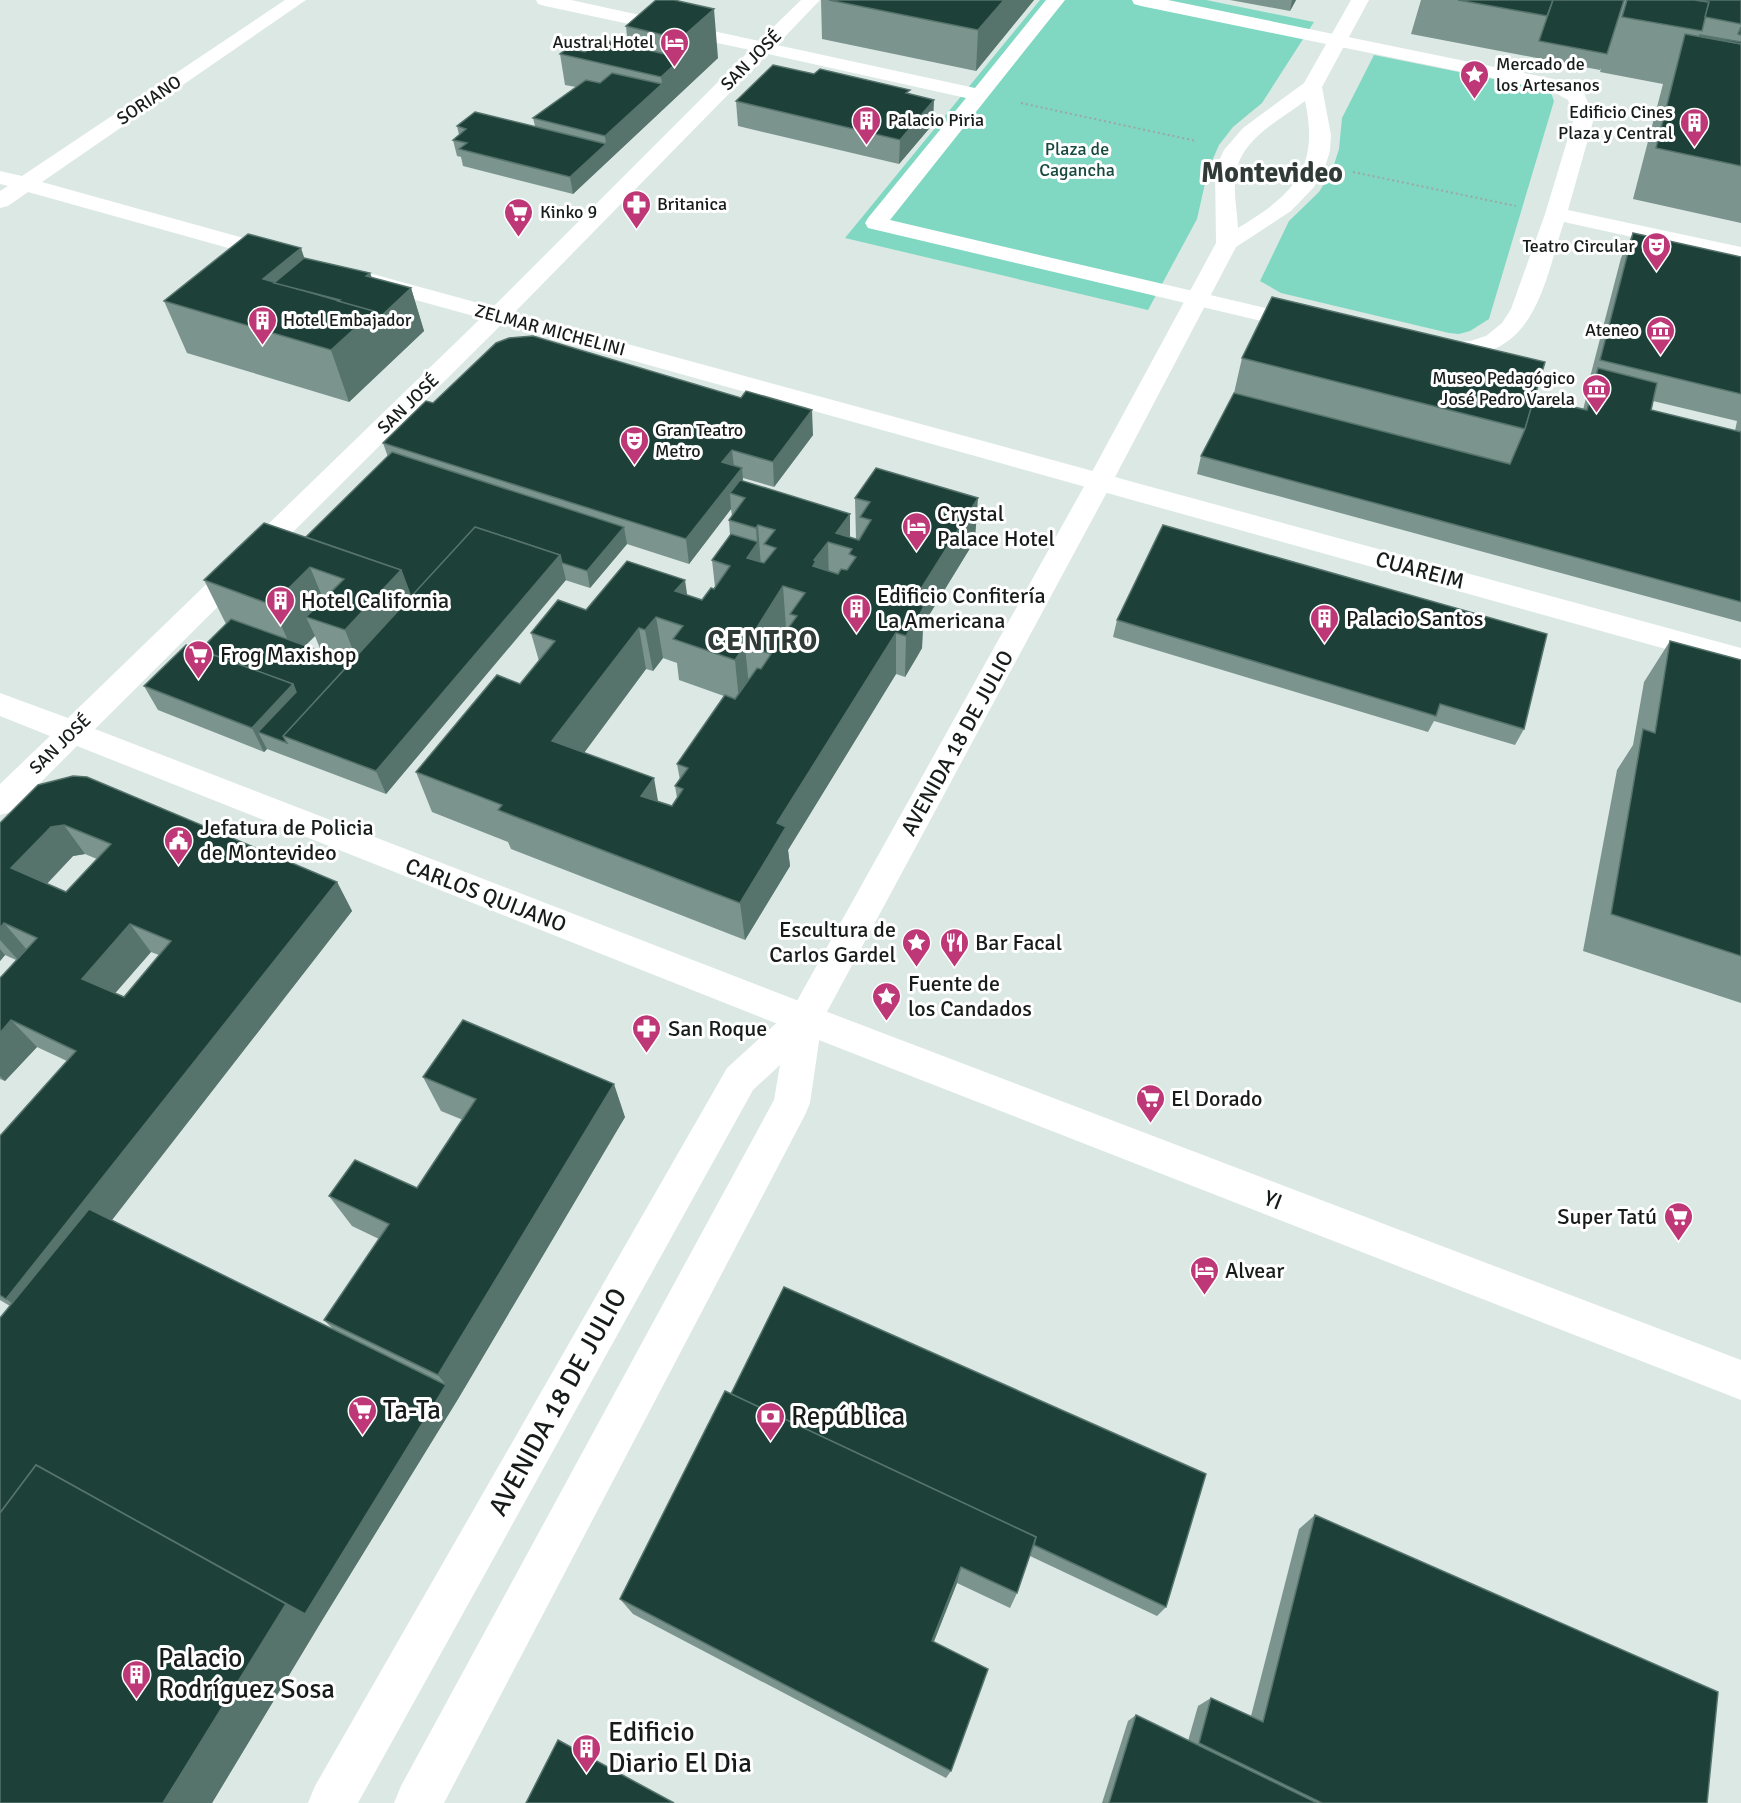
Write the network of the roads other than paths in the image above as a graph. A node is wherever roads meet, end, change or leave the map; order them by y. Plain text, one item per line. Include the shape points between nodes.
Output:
1 (297, 0) edge
2 (545, 0) edge
3 (811, 0) edge
4 (1056, 0) edge
5 (1141, 0) edge
6 (1360, 0) edge
7 (1338, 40) junction
8 (763, 47) junction
9 (1312, 87) junction
10 (981, 94) junction
11 (0, 177) edge
12 (25, 184) junction
13 (0, 201) edge
14 (1556, 214) junction
15 (1227, 243) junction
16 (1741, 254) edge
17 (301, 261) edge
18 (347, 274) edge
19 (1198, 298) junction
20 (497, 316) junction
21 (1329, 330) edge
22 (1409, 346) edge
23 (1100, 481) junction
24 (1741, 658) edge
25 (0, 704) edge
26 (72, 732) junction
27 (0, 803) edge
28 (805, 1019) junction
29 (1741, 1380) edge
30 (332, 1803) edge
31 (418, 1803) edge

1 - 12 street, SORIANO
2 - 8 street
3 - 8 street, SAN JOSÉ
4 - 10 street
5 - 7 street
6 - 7 street, AVENIDA 18 DE JULIO
7 - 9 street, AVENIDA 18 DE JULIO
7 - 14 street via 1556,85 1577,97 1584,118
8 - 10 street
8 - 20 street, SAN JOSÉ
9 - 15 street, AVENIDA 18 DE JULIO via 1250,132 1234,150 1226,169
9 - 15 street via 1320,131 1314,169 1296,194 1267,221
10 - 19 street via 876,224
11 - 12 street
12 - 13 street, SORIANO
12 - 17 street
14 - 16 street
14 - 22 street via 1523,309 1510,328 1494,341 1473,348 1431,350
15 - 19 street, AVENIDA 18 DE JULIO
18 - 20 street, ZELMAR MICHELINI
19 - 21 street
19 - 23 street, AVENIDA 18 DE JULIO
20 - 23 street, ZELMAR MICHELINI
20 - 26 street, SAN JOSÉ
23 - 24 street, CUAREIM
23 - 28 street, AVENIDA 18 DE JULIO
25 - 26 street, CARLOS QUIJANO
26 - 27 street, SAN JOSÉ
26 - 28 street, CARLOS QUIJANO
28 - 29 street, YI
28 - 30 street, AVENIDA 18 DE JULIO via 740,1079
28 - 31 street, AVENIDA 18 DE JULIO via 792,1103

